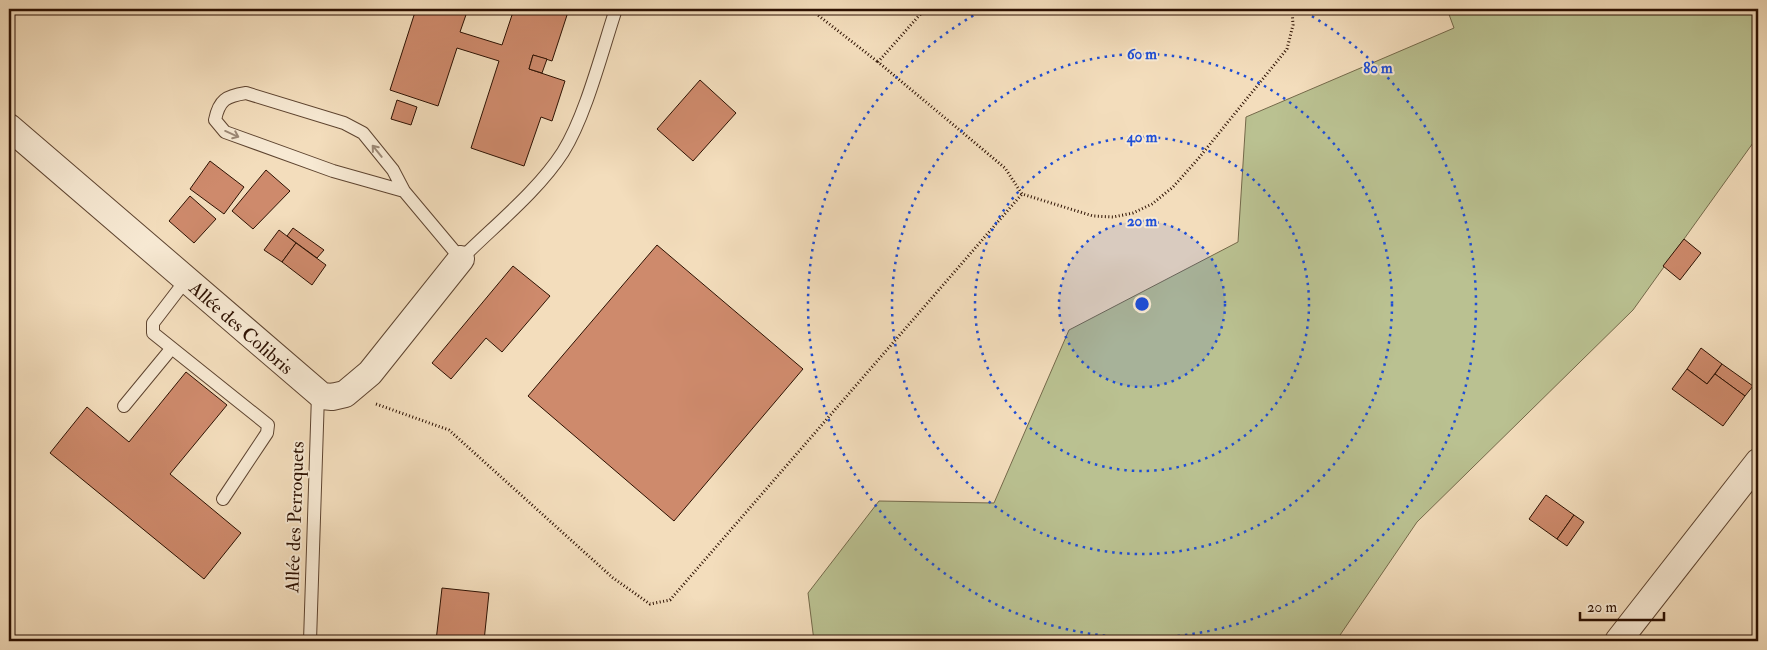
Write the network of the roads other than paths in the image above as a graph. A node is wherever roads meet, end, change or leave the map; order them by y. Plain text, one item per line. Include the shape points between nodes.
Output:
1 (616, 9) edge
2 (9, 127) edge
3 (404, 191) junction
4 (461, 259) junction
5 (186, 280) junction
6 (171, 349) junction
7 (318, 395) junction
8 (124, 406) dead end
9 (1758, 462) edge
10 (223, 499) dead end
11 (310, 641) edge
12 (1618, 641) edge

1 - 4 lane via 579,120 563,151 542,179
2 - 5 street, Allée des Colibris
3 -> 3 lane via 363,133 344,123 246,93 230,96 218,107 215,120 225,132 333,171
3 - 4 lane
4 - 7 street via 378,364 345,394 332,397
5 - 6 lane via 152,323 153,333
5 - 7 street, Allée des Colibris
6 - 8 lane
6 - 10 lane via 268,425 268,433
7 - 11 lane, Allée des Perroquets
9 - 12 street

